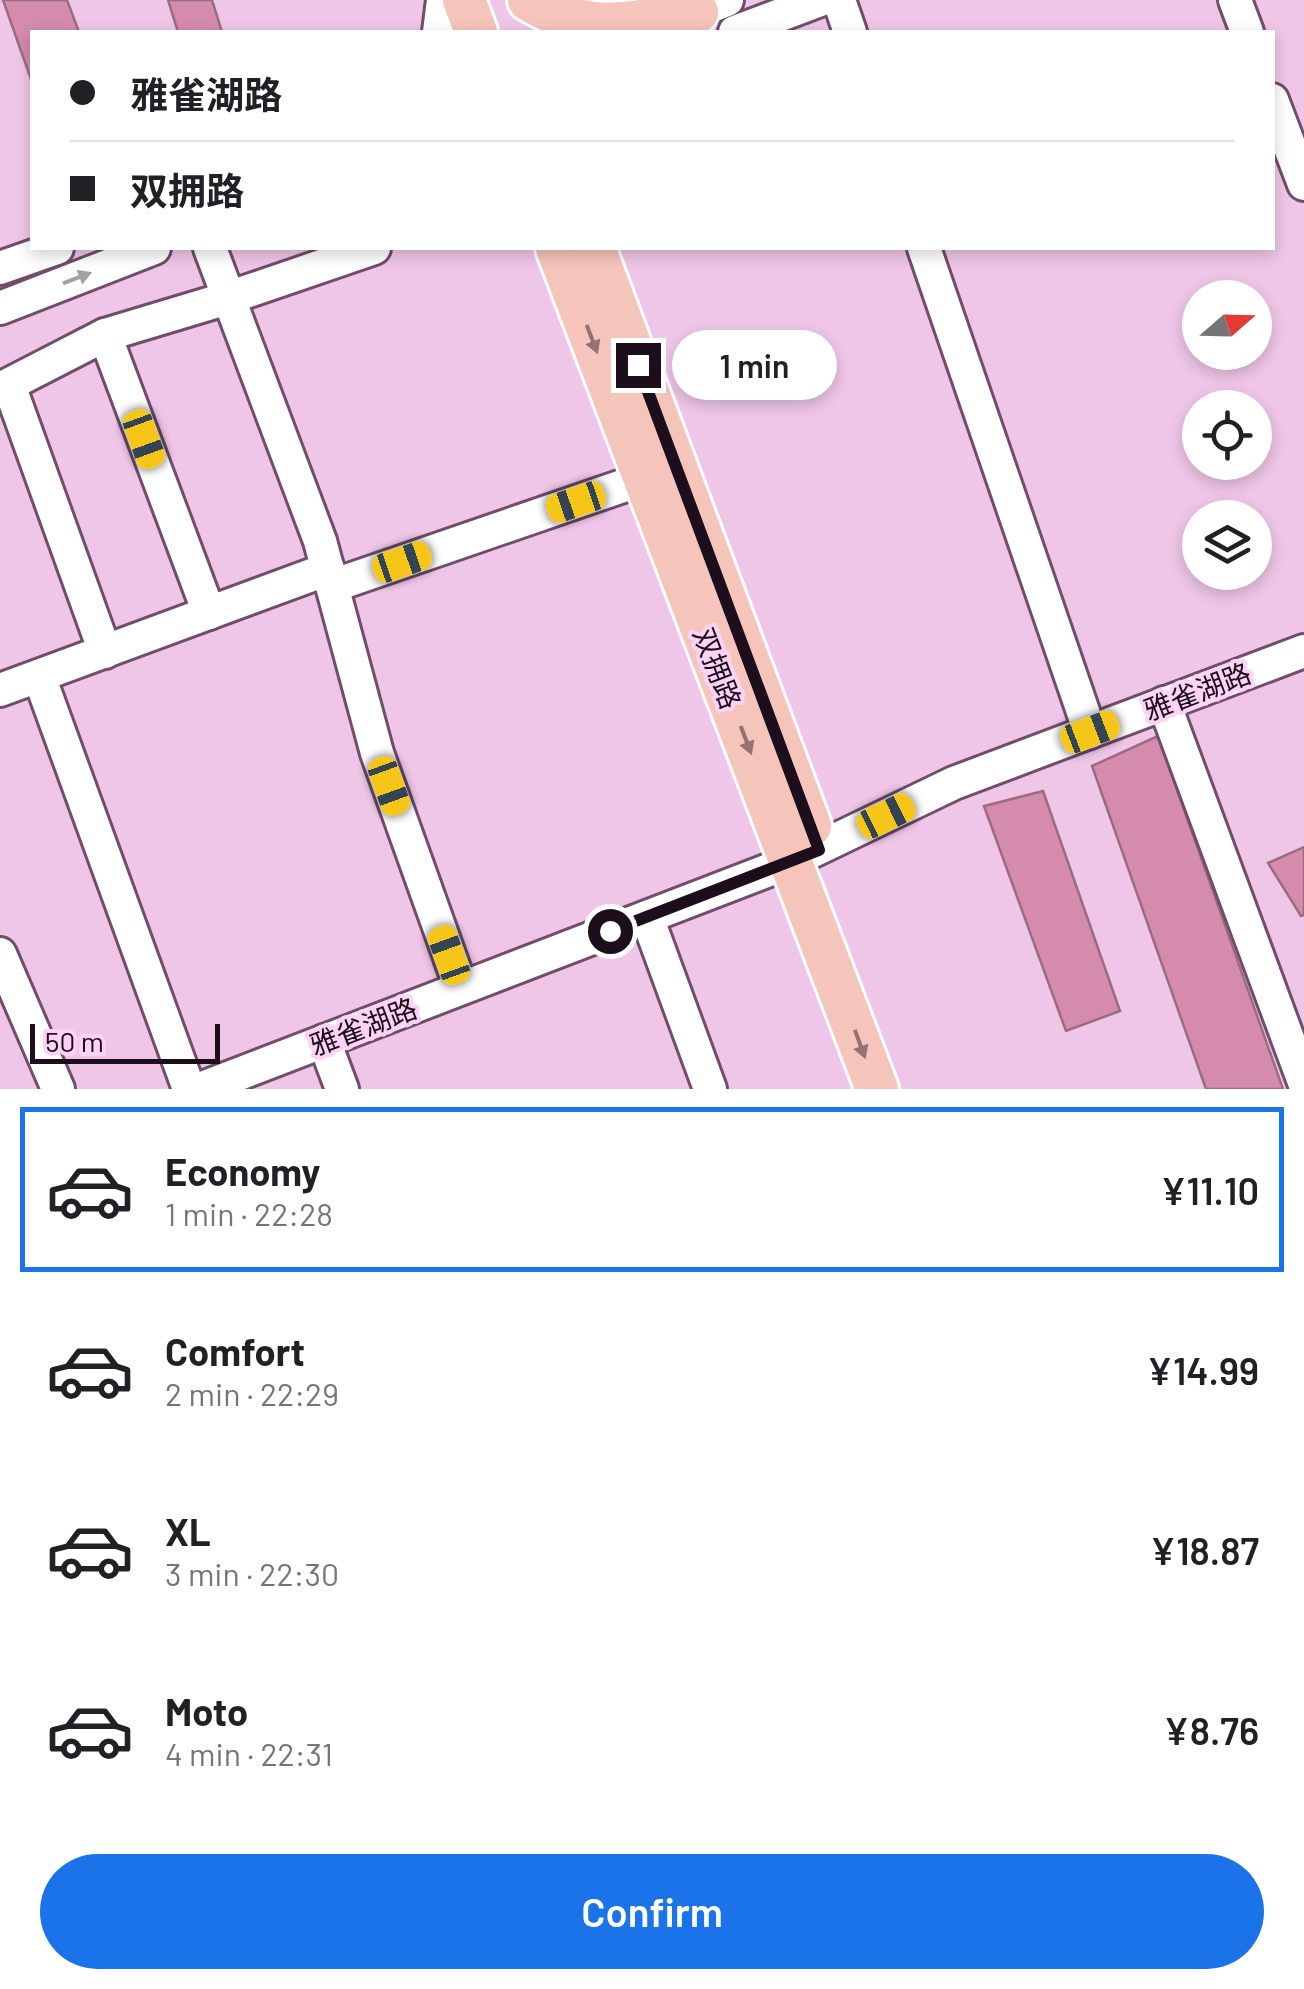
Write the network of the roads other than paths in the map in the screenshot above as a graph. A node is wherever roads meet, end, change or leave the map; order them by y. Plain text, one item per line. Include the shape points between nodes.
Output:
1 (442, 0) edge
2 (464, 0) edge
3 (502, 0) edge
4 (528, 0) edge
5 (820, 0) edge
6 (839, 0) edge
7 (1234, 0) edge
8 (712, 6) edge
9 (439, 30) edge
10 (475, 30) edge
11 (513, 30) edge
12 (650, 30) edge
13 (741, 30) edge
14 (849, 30) edge
15 (1246, 30) edge
16 (1275, 108) edge
17 (1304, 184) edge
18 (51, 250) edge
19 (149, 250) edge
20 (211, 250) edge
21 (368, 250) edge
22 (925, 250) edge
23 (576, 253) edge
24 (0, 268) edge
25 (228, 298) junction
26 (0, 308) edge
27 (105, 334) junction
28 (5, 387) edge
29 (646, 478) junction
30 (330, 578) junction
31 (209, 614) junction
32 (1304, 651) edge
33 (104, 652) junction
34 (39, 676) junction
35 (0, 690) edge
36 (1164, 704) junction
37 (1090, 732) junction
38 (806, 855) junction
39 (647, 917) junction
40 (0, 954) edge
41 (461, 988) junction
42 (324, 1041) junction
43 (241, 1082) edge
44 (1304, 1082) edge
45 (58, 1089) edge
46 (189, 1089) edge
47 (200, 1089) edge
48 (342, 1089) edge
49 (710, 1089) edge
50 (877, 1089) edge
51 (908, 1089) edge

1 - 9 street
2 - 10 main road
3 - 11 main road
4 - 8 main road via 559,18 603,25
5 - 13 street
6 - 14 street
7 - 15 street
8 - 12 street
16 - 17 street
18 - 24 street
26 -> 19 street
20 - 25 street
21 - 25 street
22 - 37 street
23 -> 29 main road, 双拥路
23 - 38 main road, 双拥路
25 - 27 street
25 - 30 street
27 - 28 street
27 - 31 street
28 - 33 street
29 - 30 street
29 -> 38 main road, 双拥路
30 - 31 street
30 - 41 street via 377,753
31 - 33 street
32 - 36 street, 雅雀湖路
33 - 34 street
34 - 35 street
34 - 46 street
36 - 37 street, 雅雀湖路
36 - 44 street
37 - 38 street, 雅雀湖路 via 954,783
38 - 39 street, 雅雀湖路
38 -> 50 main road, 双拥路
38 - 51 main road, 双拥路
39 - 41 street, 雅雀湖路
39 - 49 street
40 - 45 street
41 - 42 street, 雅雀湖路
42 - 43 street, 雅雀湖路
42 - 48 street
43 - 47 street, 雅雀湖路

